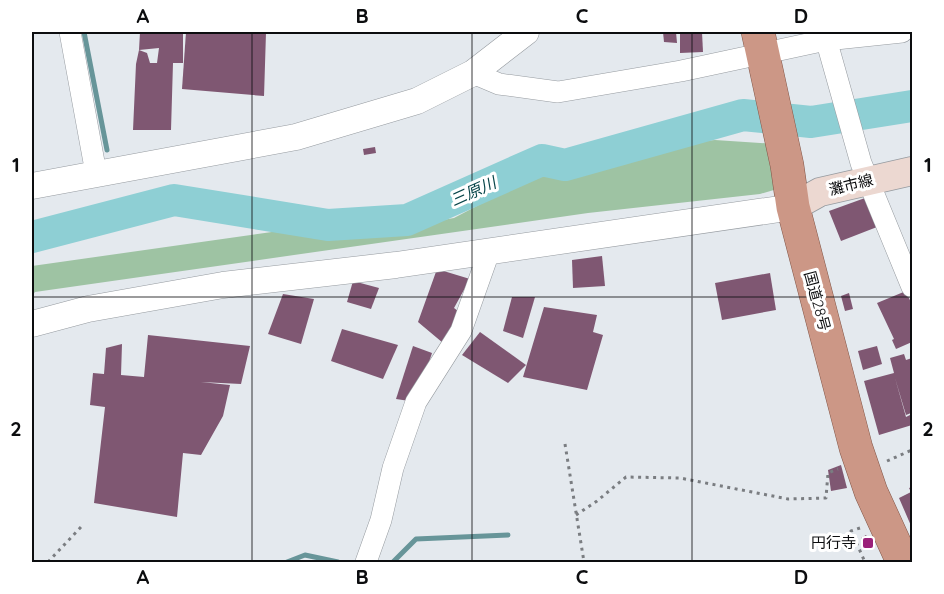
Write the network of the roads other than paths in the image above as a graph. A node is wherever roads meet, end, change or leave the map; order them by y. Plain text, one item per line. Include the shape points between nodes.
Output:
1 (70, 32) edge
2 (526, 32) edge
3 (902, 32) edge
4 (827, 41) edge
5 (763, 50) edge
6 (473, 73) junction
7 (912, 171) edge
8 (864, 172) junction
9 (96, 173) junction
10 (32, 186) edge
11 (793, 207) junction
12 (489, 252) junction
13 (912, 287) edge
14 (32, 324) edge
15 (366, 562) edge
16 (903, 562) edge

1 - 9 street
2 - 6 street
3 - 4 street
4 - 5 street
4 - 8 street
5 - 6 street via 681,71 558,92 499,84
5 - 11 highway, 国道28号
6 - 9 street via 417,101 296,136
7 - 8 main road, 灘市線
8 - 11 main road, 灘市線
8 - 13 street
9 - 10 street
11 - 12 street
11 - 16 highway, 国道28号 via 860,459
12 - 14 street via 223,285 88,309
12 - 15 street via 461,331 416,402

